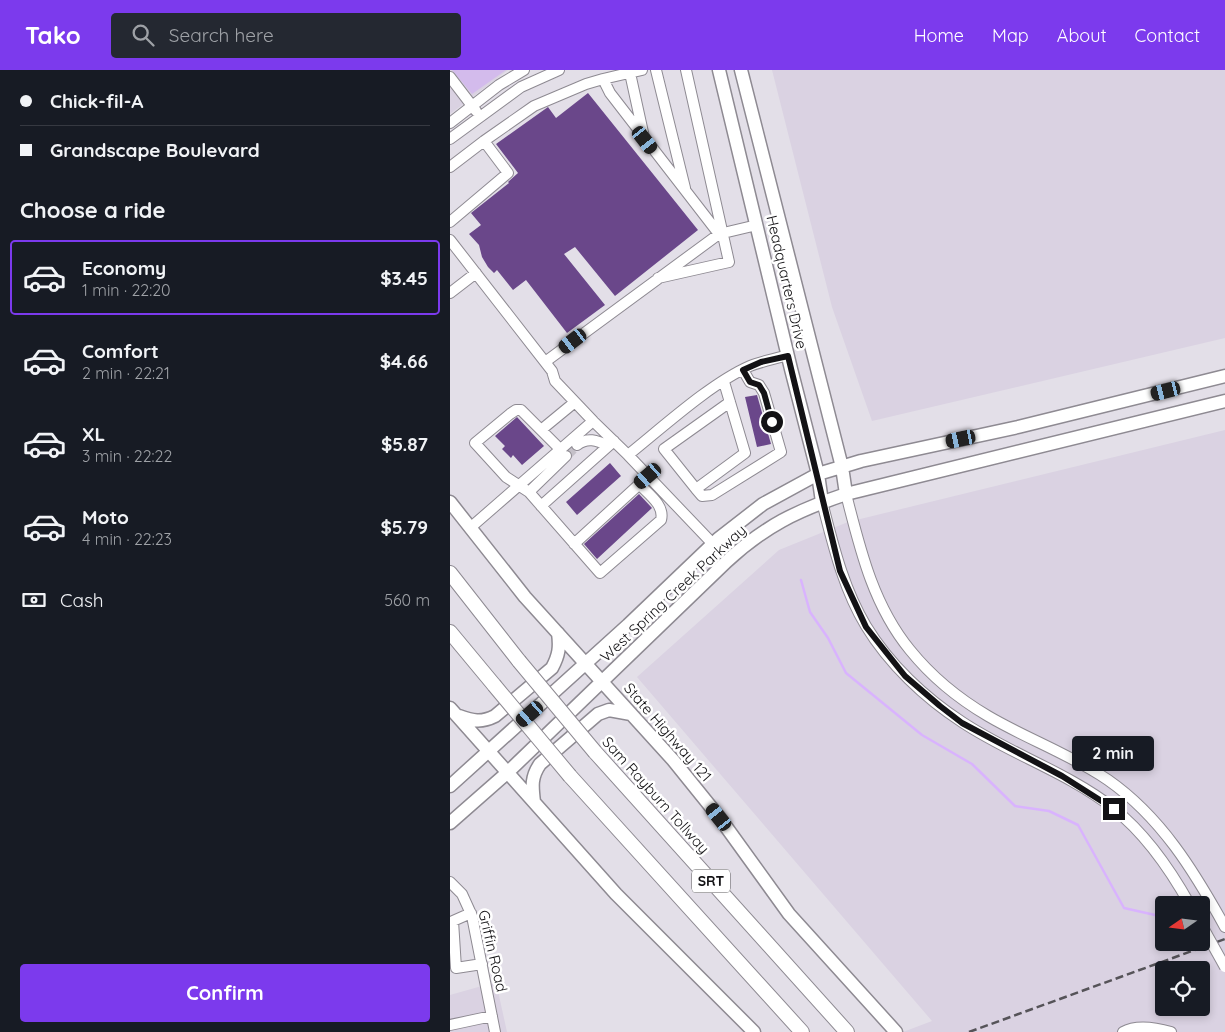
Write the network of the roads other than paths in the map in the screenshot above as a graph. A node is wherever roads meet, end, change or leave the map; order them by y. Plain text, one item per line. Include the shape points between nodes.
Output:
1 (524, 70) edge
2 (559, 70) edge
3 (642, 70) edge
4 (656, 70) edge
5 (686, 70) edge
6 (719, 70) edge
7 (741, 70) edge
8 (630, 73) junction
9 (535, 74) edge
10 (450, 77) edge
11 (604, 79) junction
12 (472, 106) junction
13 (480, 116) junction
14 (450, 123) edge
15 (450, 139) edge
16 (645, 140) junction
17 (484, 141) junction
18 (450, 167) edge
19 (686, 192) junction
20 (778, 220) junction
21 (450, 222) edge
22 (757, 225) junction
23 (721, 233) junction
24 (450, 240) edge
25 (476, 273) junction
26 (658, 278) junction
27 (450, 293) edge
28 (788, 356) junction
29 (545, 362) junction
30 (743, 370) junction
31 (1225, 376) edge
32 (724, 382) junction
33 (1184, 386) junction
34 (1225, 400) edge
35 (575, 402) junction
36 (730, 402) junction
37 (1187, 410) junction
38 (592, 420) junction
39 (541, 430) junction
40 (653, 435) junction
41 (611, 443) junction
42 (578, 445) tunnel mouth
43 (664, 449) junction
44 (563, 452) junction
45 (628, 455) junction
46 (842, 467) junction
47 (818, 474) junction
48 (648, 476) junction
49 (639, 484) junction
50 (524, 489) junction
51 (696, 489) junction
52 (846, 494) junction
53 (450, 502) edge
54 (822, 502) junction
55 (541, 506) junction
56 (470, 528) junction
57 (574, 544) junction
58 (713, 544) junction
59 (450, 573) edge
60 (450, 632) edge
61 (558, 633) junction
62 (586, 664) junction
63 (603, 682) junction
64 (981, 711) junction
65 (453, 712) edge
66 (631, 714) junction
67 (970, 727) junction
68 (487, 751) junction
69 (507, 773) junction
70 (450, 786) edge
71 (534, 802) junction
72 (450, 823) edge
73 (450, 882) edge
74 (1184, 896) edge
75 (471, 913) junction
76 (1225, 927) edge
77 (1210, 940) edge
78 (482, 964) junction
79 (1225, 967) edge
80 (453, 969) edge
81 (492, 1016) junction
82 (450, 1025) edge
83 (798, 1028) edge
84 (495, 1032) edge
85 (754, 1032) edge
86 (847, 1032) edge
87 (896, 1032) edge
88 (1123, 1032) edge
89 (1171, 1032) edge

1 - 12 street
2 - 9 street
3 - 8 street
4 - 19 street
5 - 23 street
6 - 22 main road, Headquarters Drive
7 - 20 main road, Headquarters Drive
8 - 11 street
8 - 16 street
9 - 13 street
10 - 12 street
11 - 16 street via 610,93
11 - 17 street via 534,106
12 - 13 street
12 - 14 street
13 - 15 street
16 - 19 street
17 - 18 street
17 - 21 street via 508,173
19 - 23 street
20 - 22 main road
20 - 46 main road, Headquarters Drive
22 - 23 street
22 - 28 main road, Headquarters Drive
23 - 26 street
23 - 26 street via 729,262
24 - 25 street
25 - 27 street
25 - 29 street
26 - 29 street
28 - 30 street
28 - 47 main road, Headquarters Drive
29 - 35 street via 555,381
30 - 32 street
30 - 51 street via 750,382 759,385 764,393 781,452 712,495 702,496
31 - 33 main road, West Spring Creek Parkway
32 - 36 street
32 - 40 street
33 - 37 main road
33 - 46 main road, West Spring Creek Parkway
34 - 37 main road, West Spring Creek Parkway
35 - 38 street
35 - 39 street
36 - 43 street
36 - 51 street via 745,453
37 - 52 main road, West Spring Creek Parkway
38 - 41 street
38 - 44 street
39 - 44 street
39 - 50 street via 521,410 516,410 476,443 506,477
40 - 43 street
40 - 45 street
41 - 42 street via 588,440
41 - 45 street
41 - 55 street
43 - 51 street
44 - 50 street
45 - 48 street
46 - 47 main road, West Spring Creek Parkway
46 - 52 main road, Headquarters Drive
47 - 54 main road, Headquarters Drive
47 - 58 main road, West Spring Creek Parkway via 763,504
48 - 49 street
48 - 58 street
49 - 57 street
49 - 57 street via 661,508 661,520 600,573
50 - 55 street
50 - 56 street
52 - 54 main road, West Spring Creek Parkway
52 - 64 street via 865,566 892,623 931,672
53 - 56 main road, State Highway 121
54 - 63 main road, West Spring Creek Parkway via 778,522 750,540
54 - 67 street via 840,571 866,627 905,676 928,698
55 - 57 street
56 - 61 main road, State Highway 121
58 - 62 main road, West Spring Creek Parkway
59 - 86 highway, Sam Rayburn Tollway / SRT, bridge via 595,752
60 - 83 highway, SRT, bridge via 570,776
61 - 62 main road, State Highway 121
61 - 65 main road via 560,646 552,668 495,716 474,722
62 - 63 main road, State Highway 121
62 - 68 main road, West Spring Creek Parkway
63 - 66 main road, State Highway 121
63 - 69 main road, West Spring Creek Parkway
64 - 67 street
64 - 76 street via 1082,764 1132,799 1174,844
65 - 68 main road
66 - 71 main road via 609,710 598,714 540,764 533,774
66 - 87 main road, State Highway 121 via 719,817 789,914
67 - 74 street via 1062,776 1114,809 1158,854
68 - 69 main road
68 - 70 main road, West Spring Creek Parkway
69 - 71 main road
69 - 72 main road, West Spring Creek Parkway
71 - 85 main road via 616,894
73 - 75 street, Griffin Road via 462,894
75 - 78 street, Griffin Road
75 - 80 street via 453,921
77 - 79 street, bridge
78 - 80 street
78 - 81 street, Griffin Road
81 - 82 street
81 - 84 street, Griffin Road
88 - 89 street via 1138,1028 1159,1028

